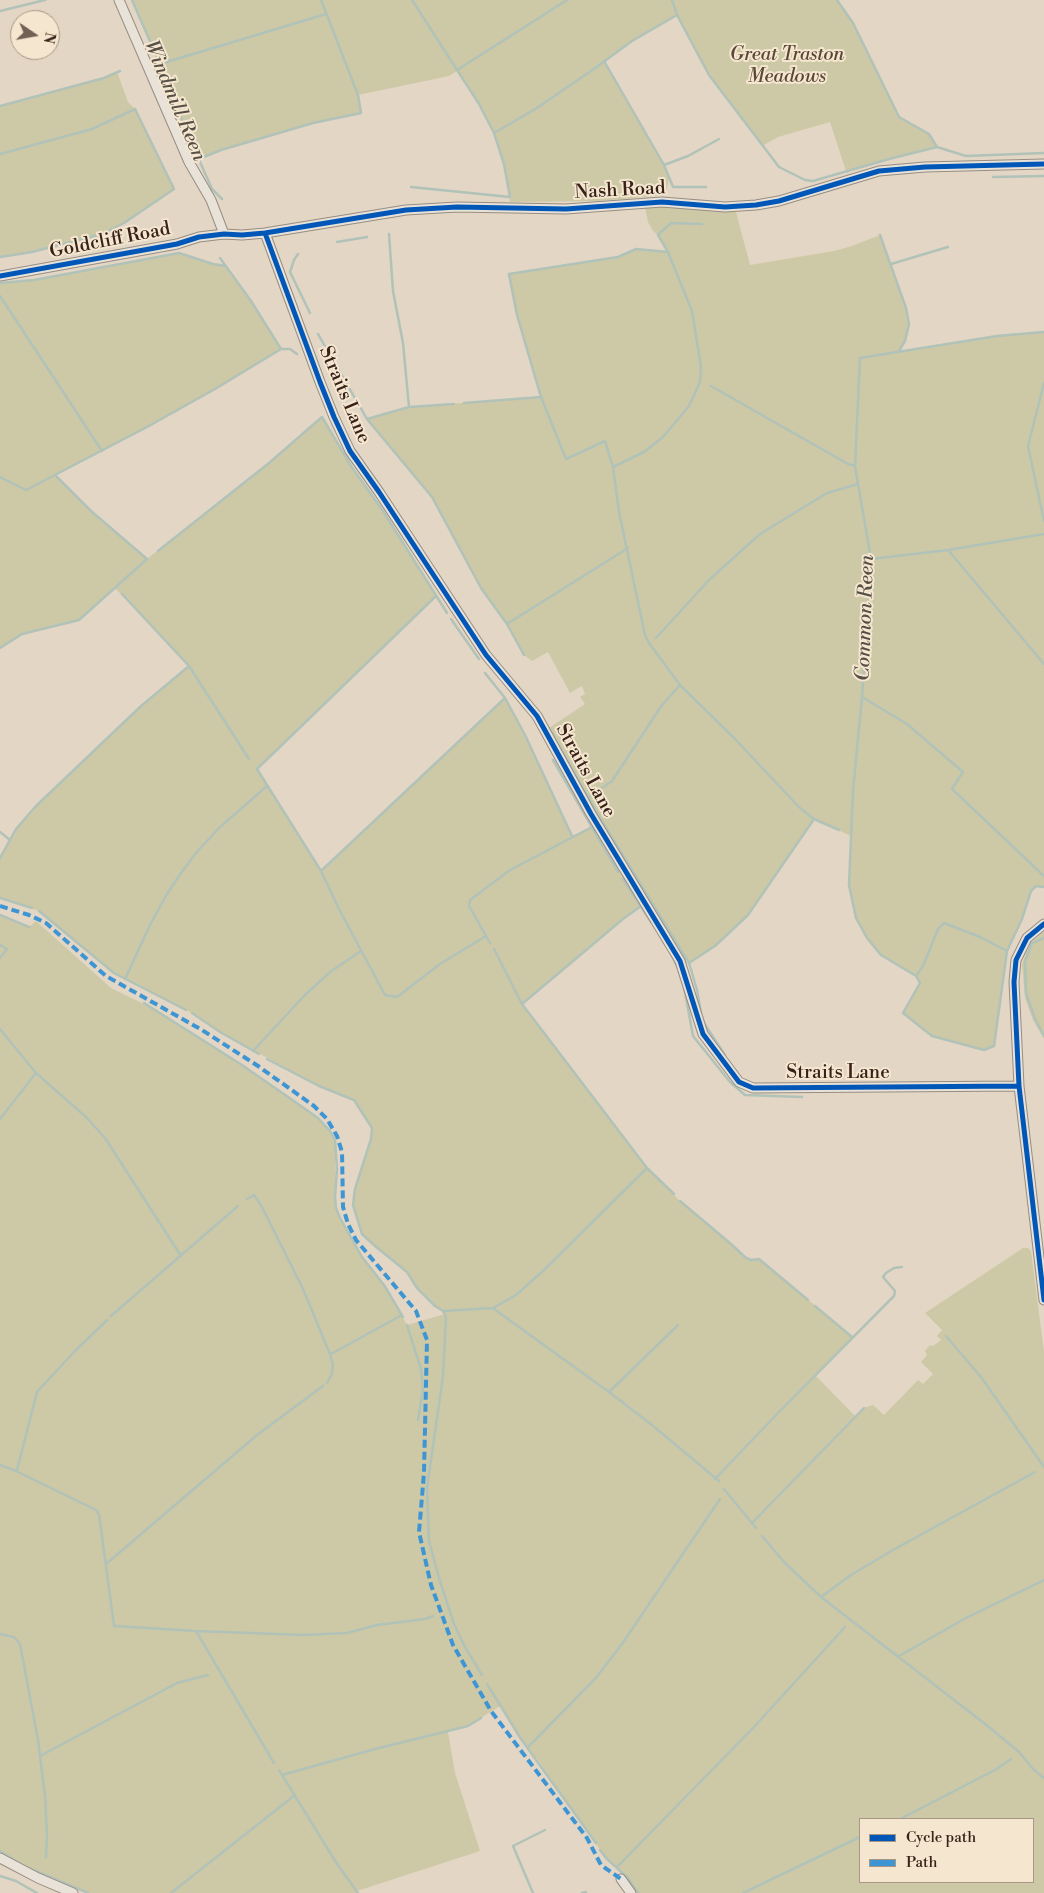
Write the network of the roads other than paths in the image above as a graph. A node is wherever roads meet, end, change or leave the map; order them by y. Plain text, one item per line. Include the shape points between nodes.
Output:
1 (120, 0) edge
2 (1044, 164) edge
3 (265, 233) junction
4 (224, 234) junction
5 (0, 276) edge
6 (1044, 924) edge
7 (1019, 1086) junction
8 (1044, 1300) edge
9 (0, 1858) edge
10 (621, 1879) dead end
11 (73, 1893) edge
12 (631, 1893) edge

1 - 4 street via 189,162 211,200
2 - 3 street, Nash Road via 925,167 879,172 756,205 725,207 662,202 566,209 457,207 406,210
3 - 4 street, Nash Road
3 - 7 street, Straits Lane via 320,382 350,451 486,655 537,716 591,814 680,961 703,1034 739,1082 753,1088
4 - 5 street, Goldcliff Road
6 - 7 street via 1027,938 1016,960 1014,982
7 - 8 street
9 - 11 street
10 - 12 street

